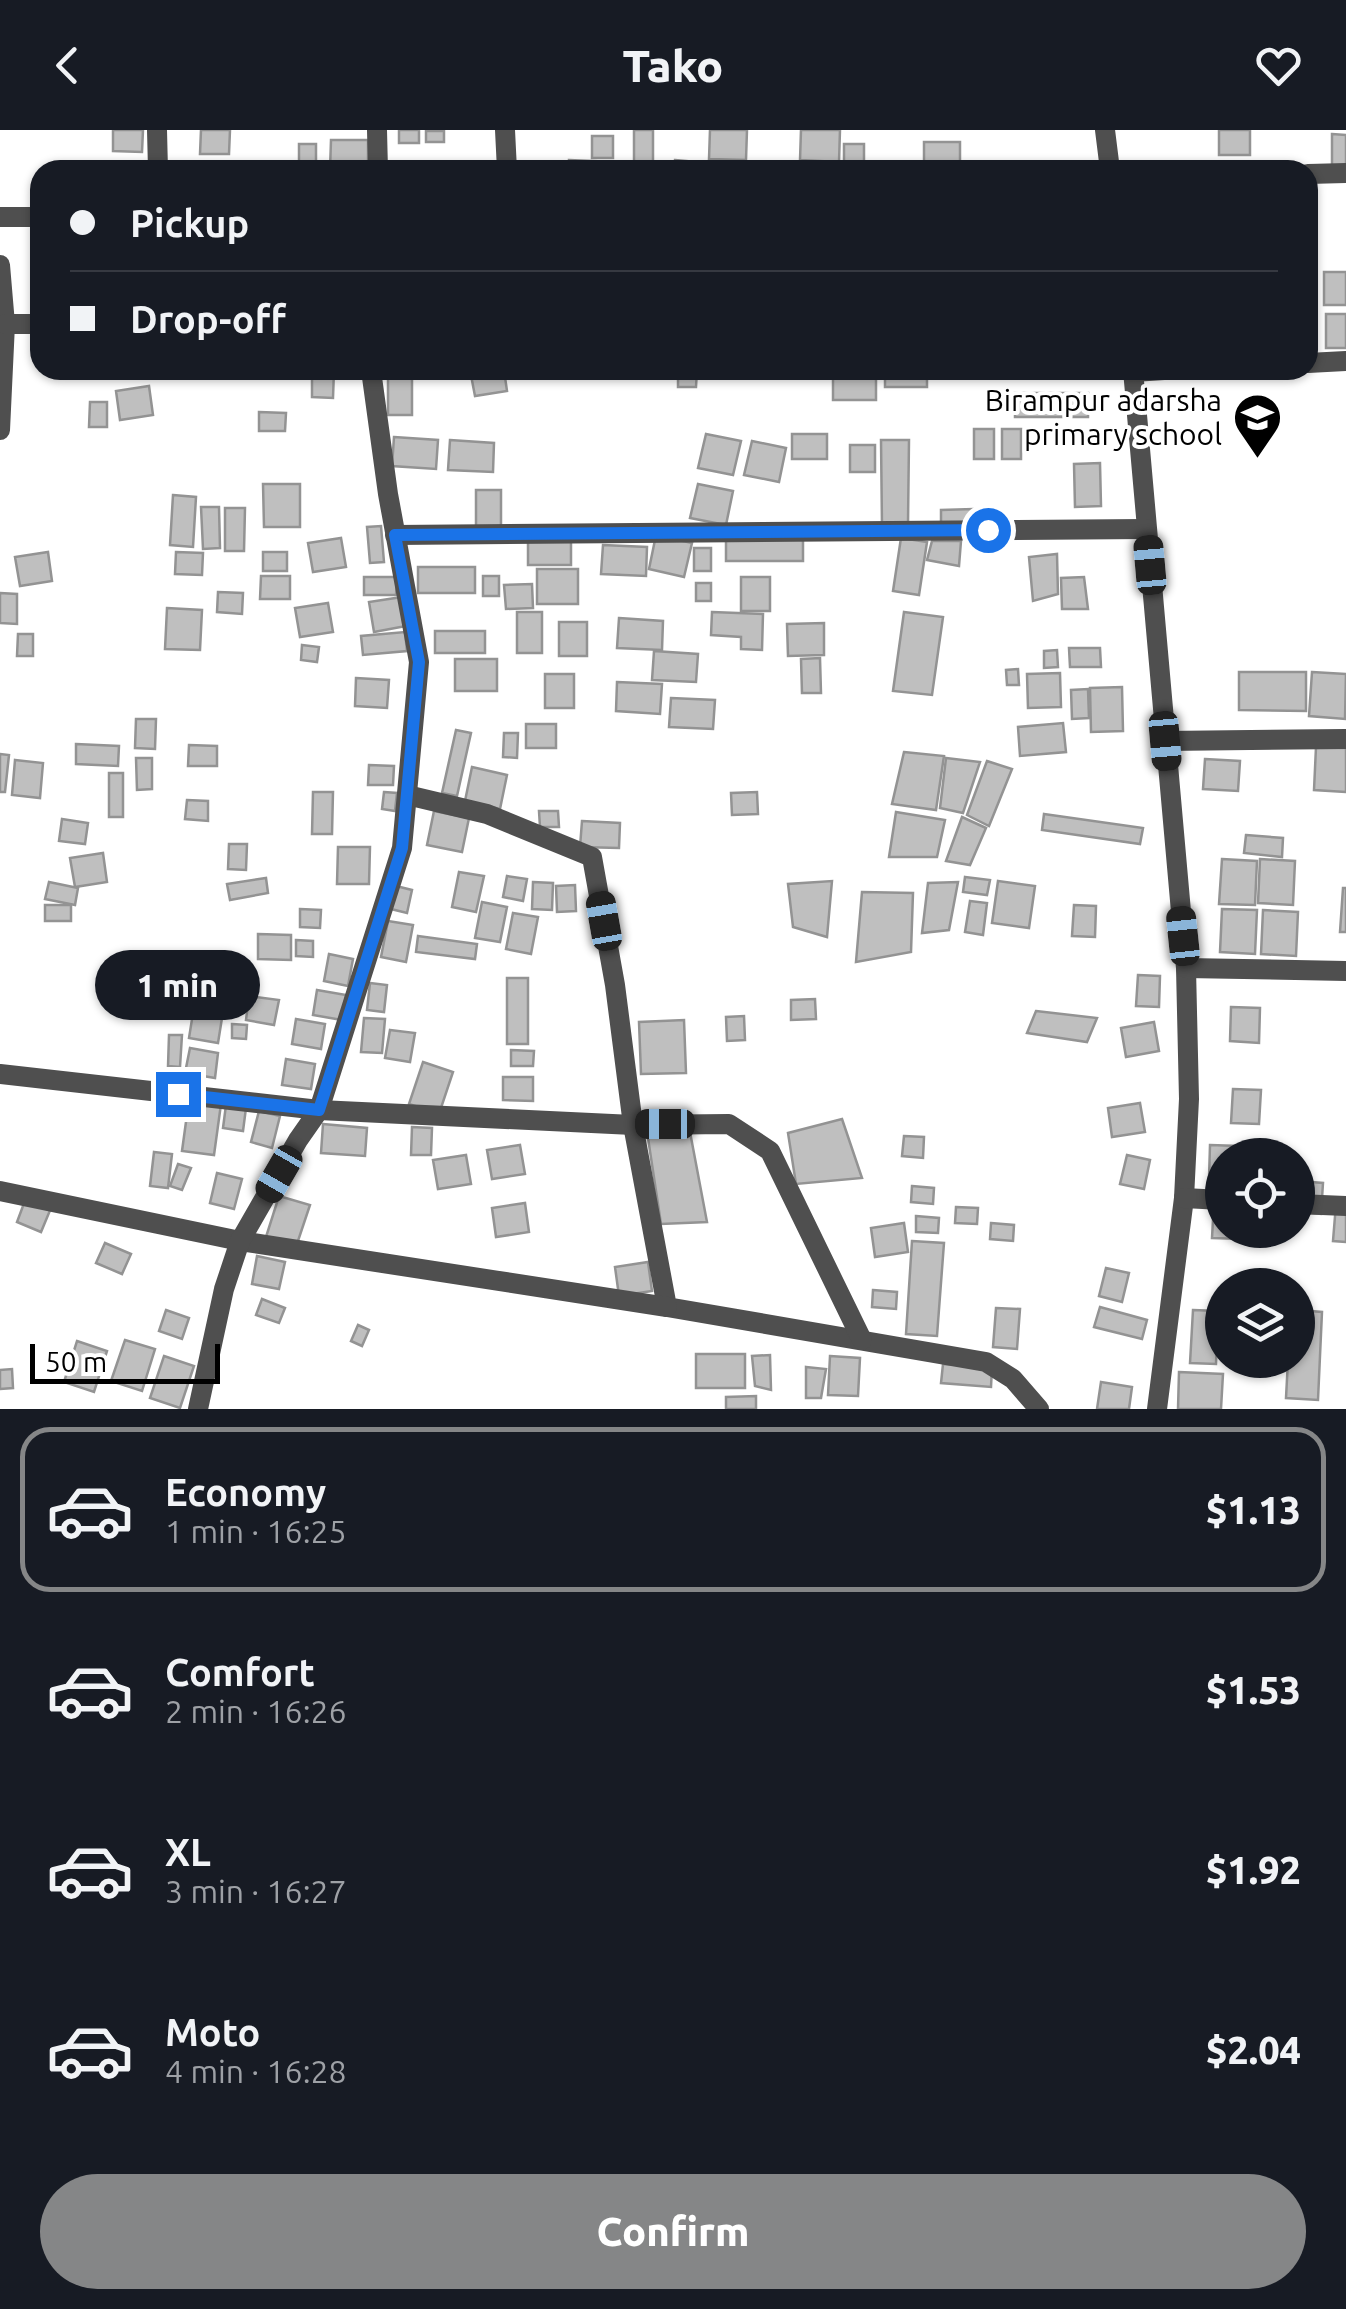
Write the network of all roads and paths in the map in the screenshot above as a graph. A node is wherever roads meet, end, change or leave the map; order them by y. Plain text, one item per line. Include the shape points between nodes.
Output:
1 (157, 130) edge
2 (377, 130) edge
3 (499, 130) edge
4 (1106, 130) edge
5 (158, 160) edge
6 (378, 160) edge
7 (505, 160) edge
8 (1109, 160) edge
9 (1346, 173) edge
10 (1318, 174) edge
11 (0, 217) edge
12 (30, 217) edge
13 (0, 265) edge
14 (5, 324) junction
15 (30, 324) edge
16 (1346, 361) edge
17 (1318, 362) edge
18 (372, 380) edge
19 (1134, 380) edge
20 (0, 430) edge
21 (1146, 529) junction
22 (395, 535) junction
23 (1346, 739) edge
24 (1165, 741) junction
25 (407, 795) junction
26 (1186, 968) junction
27 (1346, 971) edge
28 (0, 1074) edge
29 (319, 1110) junction
30 (633, 1125) junction
31 (0, 1191) edge
32 (1184, 1198) junction
33 (1205, 1199) edge
34 (1315, 1205) edge
35 (1346, 1206) edge
36 (240, 1242) junction
37 (667, 1306) junction
38 (862, 1340) junction
39 (198, 1409) edge
40 (1038, 1409) edge
41 (1157, 1409) edge

1 - 5 street
2 - 6 street
3 - 7 street
4 - 8 street
9 - 10 street
11 - 12 street
13 - 14 street
14 - 15 street
14 - 20 street
16 - 17 street
18 - 22 street
19 - 21 street
21 - 22 street
21 - 24 street
22 - 25 street via 419,662
23 - 24 street
24 - 26 street
25 - 29 street via 402,848
25 - 30 street via 487,814 592,858
26 - 27 street
26 - 32 street
28 - 29 street
29 - 30 street
29 - 36 street
30 - 37 street
30 - 38 street via 729,1124 770,1151
31 - 36 street
32 - 33 street
32 - 41 street
34 - 35 street
36 - 37 street
36 - 39 street
37 - 38 street
38 - 40 street via 986,1362 1014,1379

